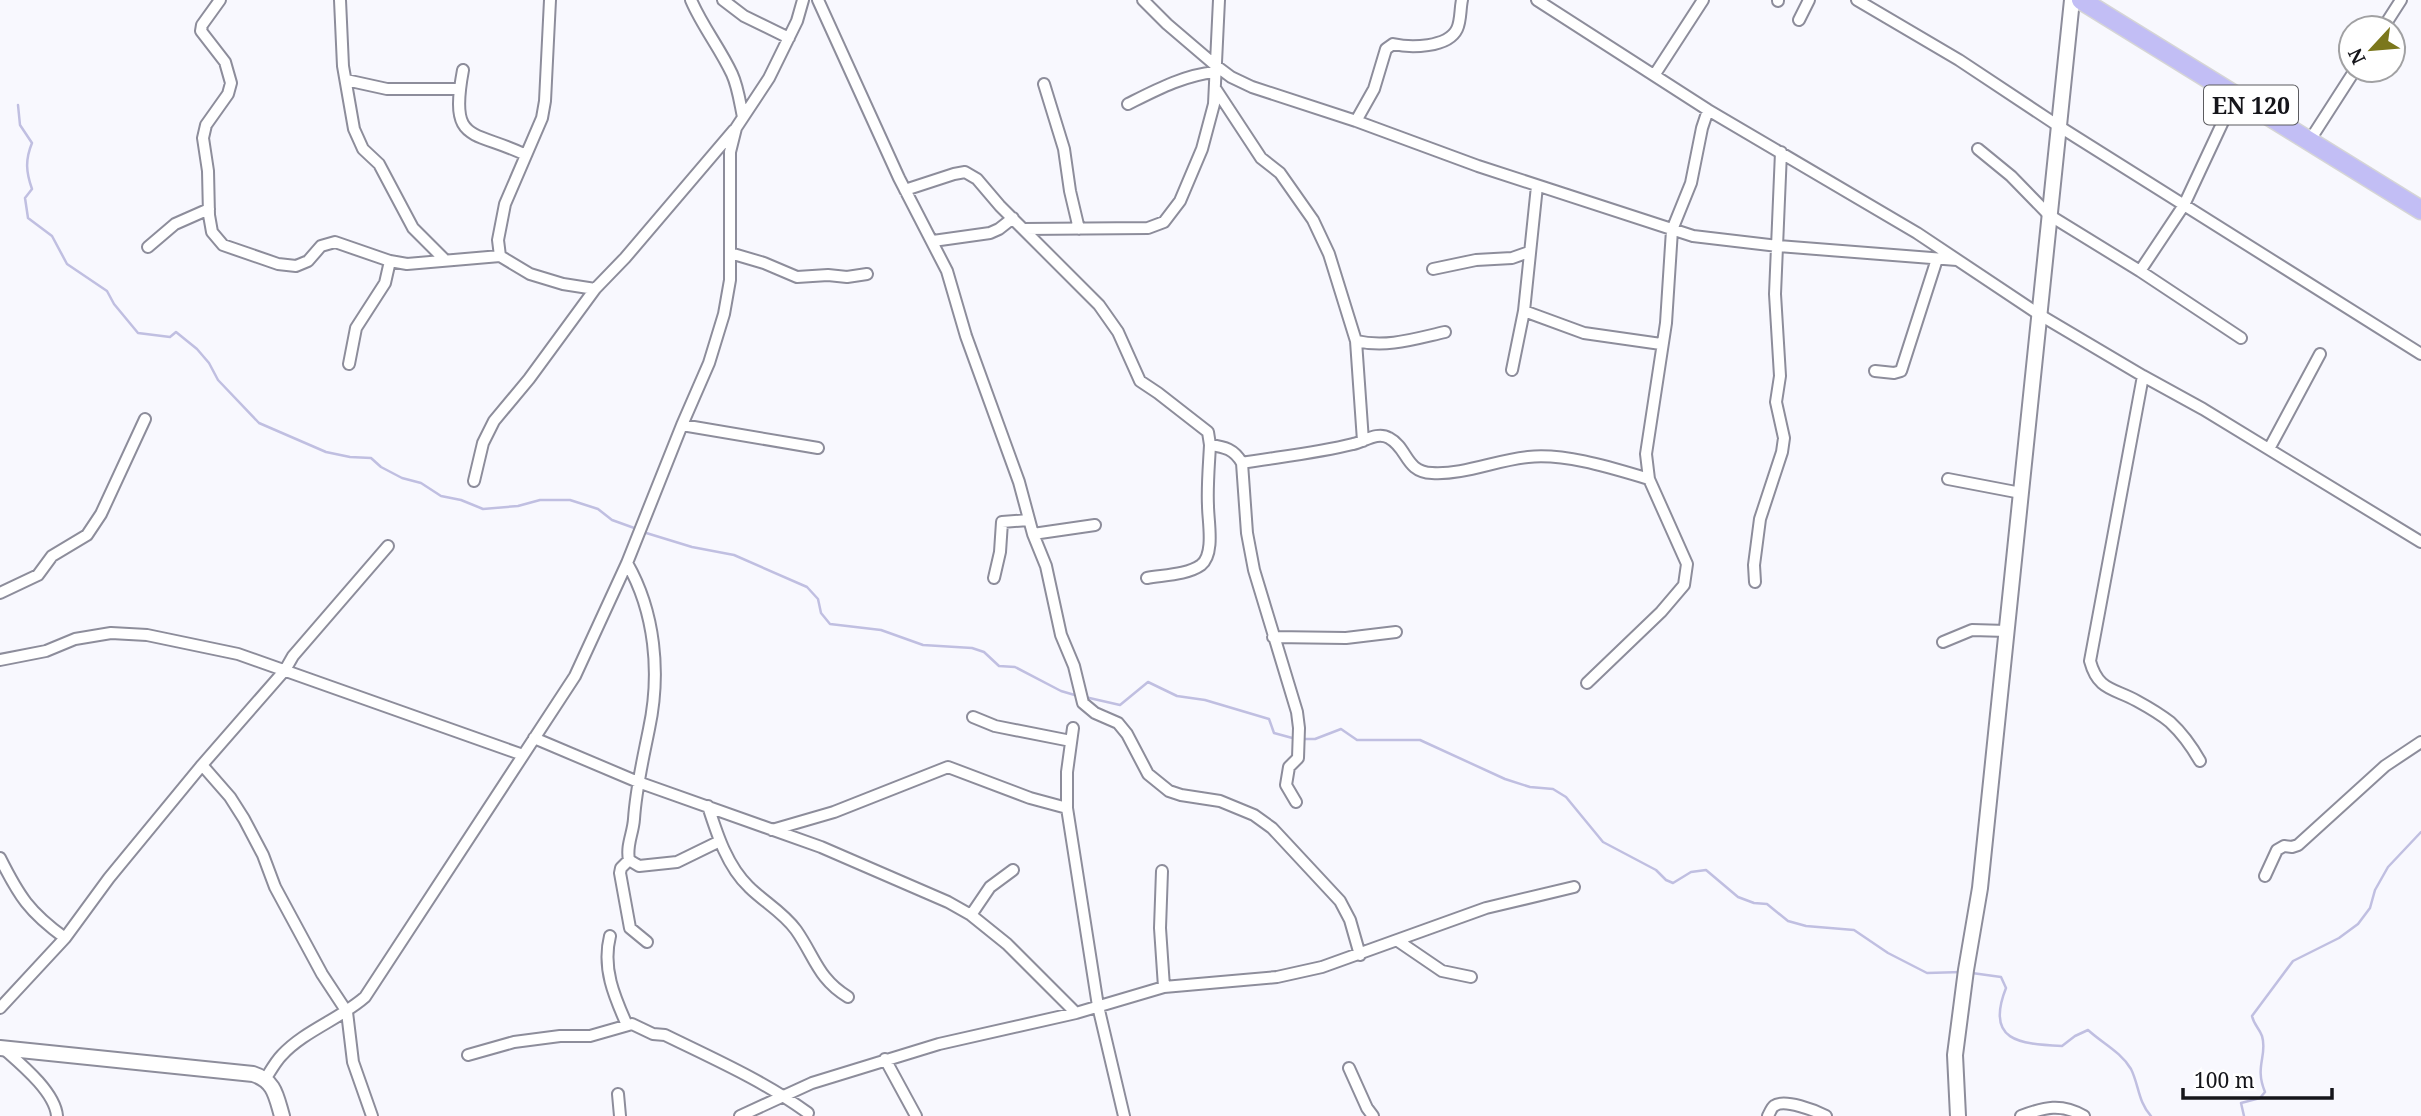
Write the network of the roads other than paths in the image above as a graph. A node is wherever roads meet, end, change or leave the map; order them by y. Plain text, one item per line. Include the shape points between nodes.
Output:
1 (220, 0) edge
2 (340, 0) edge
3 (550, 0) edge
4 (691, 0) edge
5 (723, 0) edge
6 (803, 0) edge
7 (818, 0) edge
8 (1143, 0) edge
9 (1219, 0) edge
10 (1462, 0) edge
11 (1537, 0) edge
12 (1703, 0) edge
13 (1809, 0) edge
14 (1857, 0) edge
15 (2072, 0) edge
16 (2081, 0) edge
17 (1799, 20) dead end
18 (789, 38) junction
19 (1215, 68) junction
20 (463, 70) dead end
21 (1656, 74) junction
22 (346, 80) junction
23 (1044, 84) dead end
24 (2346, 84) edge
25 (1215, 88) junction
26 (460, 89) junction
27 (2235, 96) junction
28 (1128, 104) dead end
29 (1708, 110) junction
30 (743, 117) junction
31 (1356, 121) junction
32 (2060, 127) junction
33 (736, 128) junction
34 (2310, 140) junction
35 (1978, 149) dead end
36 (1781, 152) junction
37 (526, 155) junction
38 (1537, 186) junction
39 (905, 190) junction
40 (2184, 205) junction
41 (209, 209) junction
42 (2421, 210) edge
43 (2049, 215) junction
44 (1013, 218) junction
45 (1024, 229) junction
46 (1079, 229) junction
47 (1672, 230) junction
48 (933, 241) junction
49 (1778, 246) junction
50 (148, 247) dead end
51 (1530, 252) junction
52 (730, 253) junction
53 (500, 256) junction
54 (1937, 259) junction
55 (445, 260) junction
56 (1959, 260) junction
57 (390, 261) junction
58 (1433, 269) dead end
59 (2140, 271) junction
60 (867, 274) dead end
61 (595, 289) junction
62 (1524, 311) junction
63 (2040, 315) junction
64 (1445, 332) dead end
65 (2241, 338) dead end
66 (1356, 341) junction
67 (1661, 344) junction
68 (2320, 354) dead end
69 (2421, 354) edge
70 (349, 364) dead end
71 (1512, 370) dead end
72 (1875, 371) dead end
73 (2143, 376) junction
74 (145, 419) dead end
75 (682, 425) junction
76 (1363, 442) junction
77 (1210, 445) junction
78 (818, 448) dead end
79 (2269, 449) junction
80 (1242, 463) junction
81 (1648, 479) junction
82 (1948, 479) dead end
83 (474, 481) dead end
84 (2021, 494) junction
85 (1029, 520) junction
86 (1095, 525) dead end
87 (1033, 534) junction
88 (2421, 542) edge
89 (388, 546) dead end
90 (627, 563) junction
91 (994, 578) dead end
92 (1147, 578) dead end
93 (1755, 582) dead end
94 (0, 593) edge
95 (2007, 631) junction
96 (1396, 632) dead end
97 (1273, 637) junction
98 (1943, 642) dead end
99 (0, 660) edge
100 (285, 670) junction
101 (1587, 683) dead end
102 (973, 717) dead end
103 (1073, 728) dead end
104 (534, 738) junction
105 (1072, 741) junction
106 (2421, 742) edge
107 (523, 755) junction
108 (2200, 761) dead end
109 (202, 765) junction
110 (638, 782) junction
111 (1296, 802) dead end
112 (708, 806) junction
113 (1067, 808) junction
114 (772, 830) junction
115 (720, 841) junction
116 (0, 858) edge
117 (629, 860) junction
118 (1013, 870) dead end
119 (1163, 872) dead end
120 (2265, 876) dead end
121 (1574, 887) dead end
122 (971, 915) junction
123 (610, 936) dead end
124 (65, 938) junction
125 (1398, 941) junction
126 (648, 942) dead end
127 (1360, 955) junction
128 (1471, 977) dead end
129 (1164, 987) junction
130 (848, 997) dead end
131 (1098, 1006) junction
132 (0, 1008) edge
133 (348, 1012) junction
134 (1076, 1013) junction
135 (626, 1025) junction
136 (2, 1049) edge
137 (468, 1055) dead end
138 (885, 1059) junction
139 (1349, 1068) dead end
140 (266, 1078) junction
141 (618, 1094) dead end
142 (783, 1094) junction
143 (808, 1113) dead end
144 (57, 1116) edge
145 (282, 1116) edge
146 (372, 1116) edge
147 (620, 1116) edge
148 (740, 1116) edge
149 (916, 1116) edge
150 (1124, 1116) edge
151 (1373, 1116) edge
152 (1768, 1116) edge
153 (1826, 1116) edge
154 (1958, 1116) edge
155 (2021, 1116) edge
156 (2084, 1116) edge

1 - 41 street via 201,31 225,62 231,83 206,125
2 - 22 street
3 - 37 street via 545,101
4 - 30 street via 732,74
5 - 18 street
6 - 18 street
7 - 39 street
8 - 19 street
9 - 19 street
10 - 31 street via 1458,28 1452,36 1420,48 1393,44 1386,49 1374,89
11 - 21 street
12 - 21 street
13 - 17 street
14 - 32 street
15 - 32 street
16 - 27 main road, EN 120
18 - 30 street
19 - 25 street
19 - 28 street
19 - 31 street via 1252,87
20 - 26 street
21 - 29 street
22 - 26 street via 387,89
22 - 55 street via 352,124 363,149 379,164 413,228
23 - 46 street via 1064,149
24 - 34 street
25 - 46 street via 1202,149 1180,201 1164,222 1149,228
25 - 66 street via 1261,158 1280,173 1313,220 1329,254
26 - 37 street via 462,125 470,133
27 - 34 main road, EN 120
27 - 40 street
29 - 36 street
29 - 47 street via 1691,183
30 - 33 street
31 - 38 street
32 - 40 street
32 - 43 street
33 - 52 street via 728,178
33 - 61 street
34 - 42 main road, EN 120
35 - 43 street
36 - 49 street
36 - 56 street
37 - 53 street via 505,204 498,240
38 - 47 street
38 - 51 street
39 - 44 street via 965,172
39 - 48 street
40 - 59 street
40 - 69 street
41 - 50 street via 175,224
41 - 57 street via 212,232 223,245 278,264 296,266 308,261 321,246 335,242
43 - 59 street
43 - 63 street
44 - 45 street
44 - 48 street via 990,233
45 - 46 street
45 - 77 street via 1099,305 1118,332 1140,381 1208,432
47 - 49 street
47 - 67 street
48 - 85 street
49 - 54 street
49 - 93 street via 1774,294 1780,376 1776,402 1784,438 1759,519
51 - 58 street
51 - 62 street
52 - 60 street via 797,277
52 - 75 street via 724,314
53 - 55 street
53 - 61 street via 530,274
54 - 56 street
54 - 72 street via 1901,370
55 - 57 street
56 - 63 street
57 - 70 street via 385,283 356,328
59 - 65 street
61 - 83 street via 494,421
62 - 67 street via 1584,332
62 - 71 street
63 - 73 street
63 - 84 street
64 - 66 street via 1389,345
66 - 76 street
67 - 81 street via 1646,454
68 - 79 street
73 - 79 street
73 - 108 street via 2090,661 2093,674 2106,688 2137,700 2169,722
74 - 94 street via 87,535 52,556 38,575
75 - 78 street
75 - 90 street
76 - 80 street
76 - 81 street via 1377,435 1389,438 1415,469 1431,473 1549,456
77 - 80 street via 1236,452
77 - 92 street via 1207,556 1188,570
79 - 88 street
80 - 97 street via 1247,533
81 - 101 street via 1688,564 1684,585
82 - 84 street
84 - 95 street
85 - 87 street
85 - 91 street via 1002,522
86 - 87 street
87 - 127 street via 1082,697 1095,713 1118,723 1149,774 1169,791 1220,801 1272,828 1340,901
89 - 100 street
90 - 104 street via 575,676
90 - 110 street via 649,613 653,644 650,718
95 - 98 street via 1972,630
95 - 154 street via 1980,888 1955,1055
96 - 97 street via 1346,638
97 - 111 street via 1297,712 1297,758 1289,767 1286,785
99 - 100 street via 111,633 147,635 238,654
100 - 107 street
100 - 109 street
102 - 105 street
103 - 105 street
104 - 107 street
104 - 110 street
105 - 113 street
106 - 120 street via 2385,766 2298,845 2277,850
107 - 133 street via 383,971
109 - 124 street via 108,878
109 - 133 street via 244,819 275,887
110 - 112 street
110 - 117 street
112 - 114 street
112 - 115 street
113 - 114 street via 948,767 834,812
113 - 131 street
114 - 122 street via 821,847
115 - 117 street via 677,862 639,866
115 - 130 street via 737,873 780,912 796,930 821,975
116 - 124 street via 33,913
117 - 126 street via 620,873 630,929
118 - 122 street via 990,887
119 - 129 street
121 - 125 street via 1486,908
122 - 134 street
123 - 135 street via 607,967
124 - 132 street
125 - 127 street
125 - 128 street via 1442,971
127 - 129 street via 1277,976
129 - 131 street
131 - 134 street
131 - 150 street
133 - 140 street via 282,1055
133 - 146 street via 353,1062
134 - 138 street
135 - 137 street via 590,1036 514,1042
135 - 142 street via 665,1035
136 - 140 street
136 - 144 street via 29,1070
138 - 142 street
138 - 149 street
139 - 151 street
140 - 145 street
141 - 147 street
142 - 143 street
142 - 148 street
152 - 153 street via 1782,1103
155 - 156 street via 2058,1106

